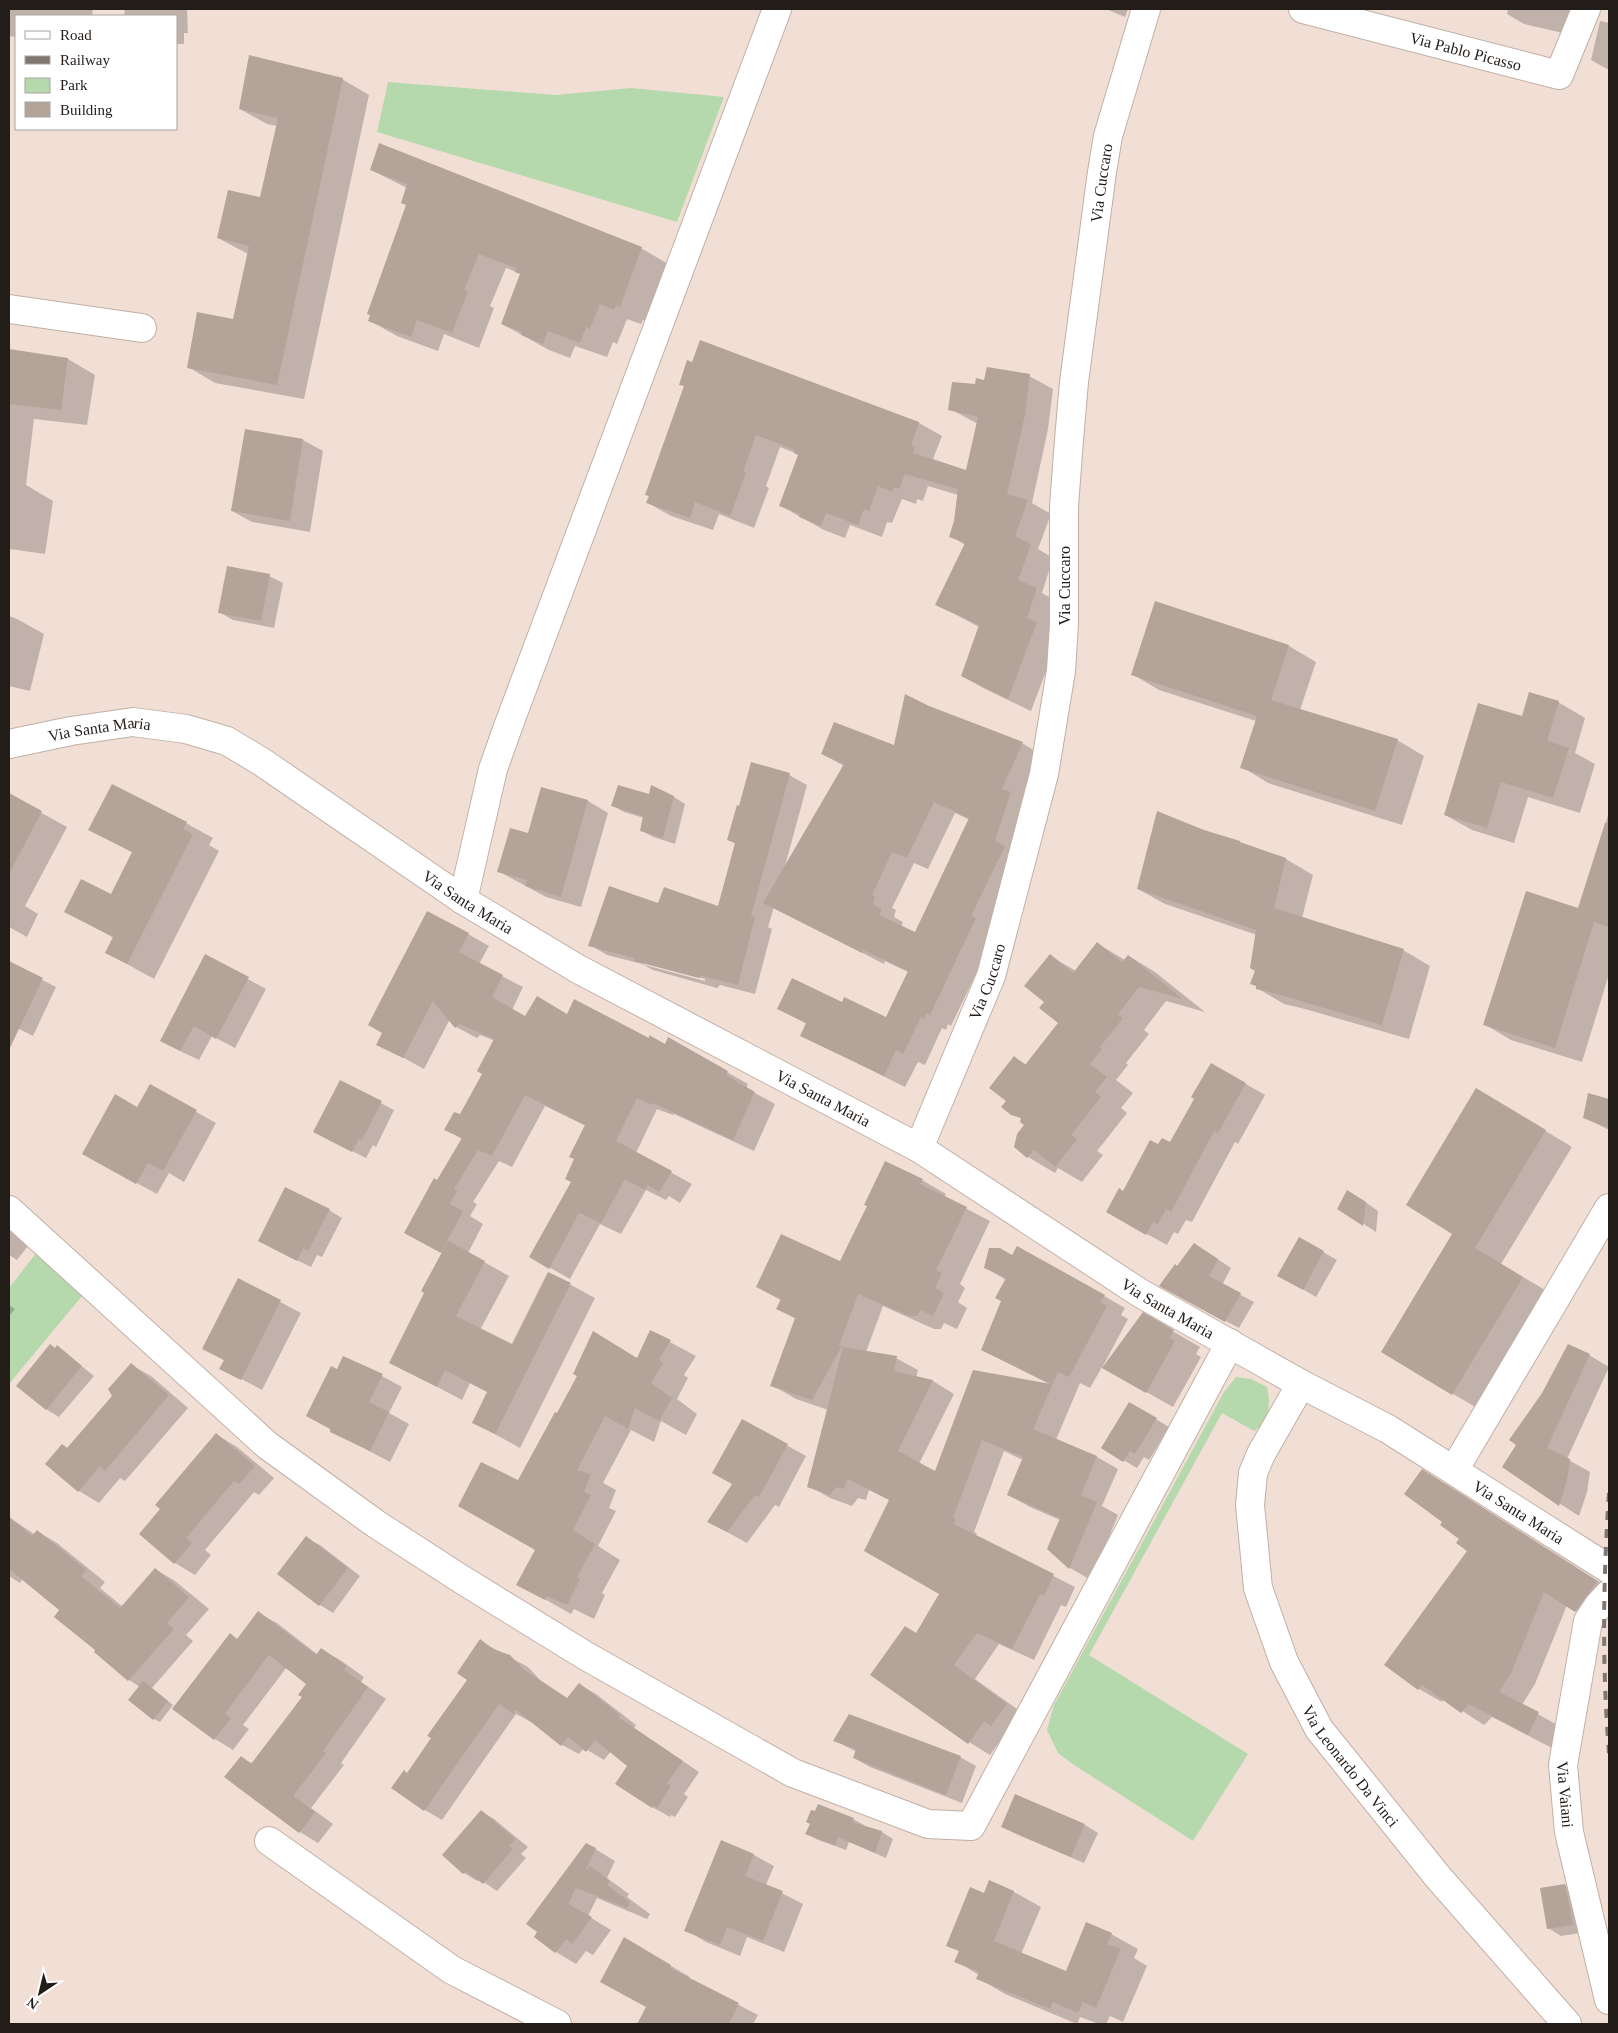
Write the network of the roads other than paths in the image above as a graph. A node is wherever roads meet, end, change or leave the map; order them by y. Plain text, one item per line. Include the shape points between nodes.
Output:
1 (777, 9) edge
2 (1146, 9) edge
3 (1304, 9) edge
4 (1586, 9) edge
5 (9, 309) edge
6 (142, 328) dead end
7 (9, 744) edge
8 (463, 900) junction
9 (919, 1148) junction
10 (1609, 1208) edge
11 (9, 1210) edge
12 (1230, 1343) junction
13 (1301, 1384) junction
14 (1454, 1470) junction
15 (1609, 1570) edge
16 (1609, 1594) edge
17 (269, 1842) dead end
18 (1609, 2000) edge
19 (557, 2024) edge
20 (1567, 2024) edge

1 - 8 street via 508,724 493,769
2 - 9 street, Via Cuccaro via 1108,136 1074,382 1064,506 1061,671 1044,774 991,976
3 - 4 street, Via Pablo Picasso via 1559,75
5 - 6 street
7 - 8 street, Via Santa Maria via 71,730 133,722 186,729 227,741
8 - 9 street, Via Santa Maria via 578,969
9 - 12 street, Via Santa Maria via 1140,1293
10 - 14 street
11 - 12 street via 267,1445 376,1524 586,1656 793,1773 928,1824 971,1826
12 - 13 street, Via Santa Maria
13 - 14 street, Via Santa Maria via 1388,1429
13 - 20 street, Via Leonardo Da Vinci via 1261,1454 1253,1473 1250,1505 1258,1588 1284,1662 1316,1722 1438,1877
14 - 15 street, Via Santa Maria
16 - 18 street, Via Vaiani via 1588,1621 1563,1765 1569,1832
17 - 19 street via 452,1970

